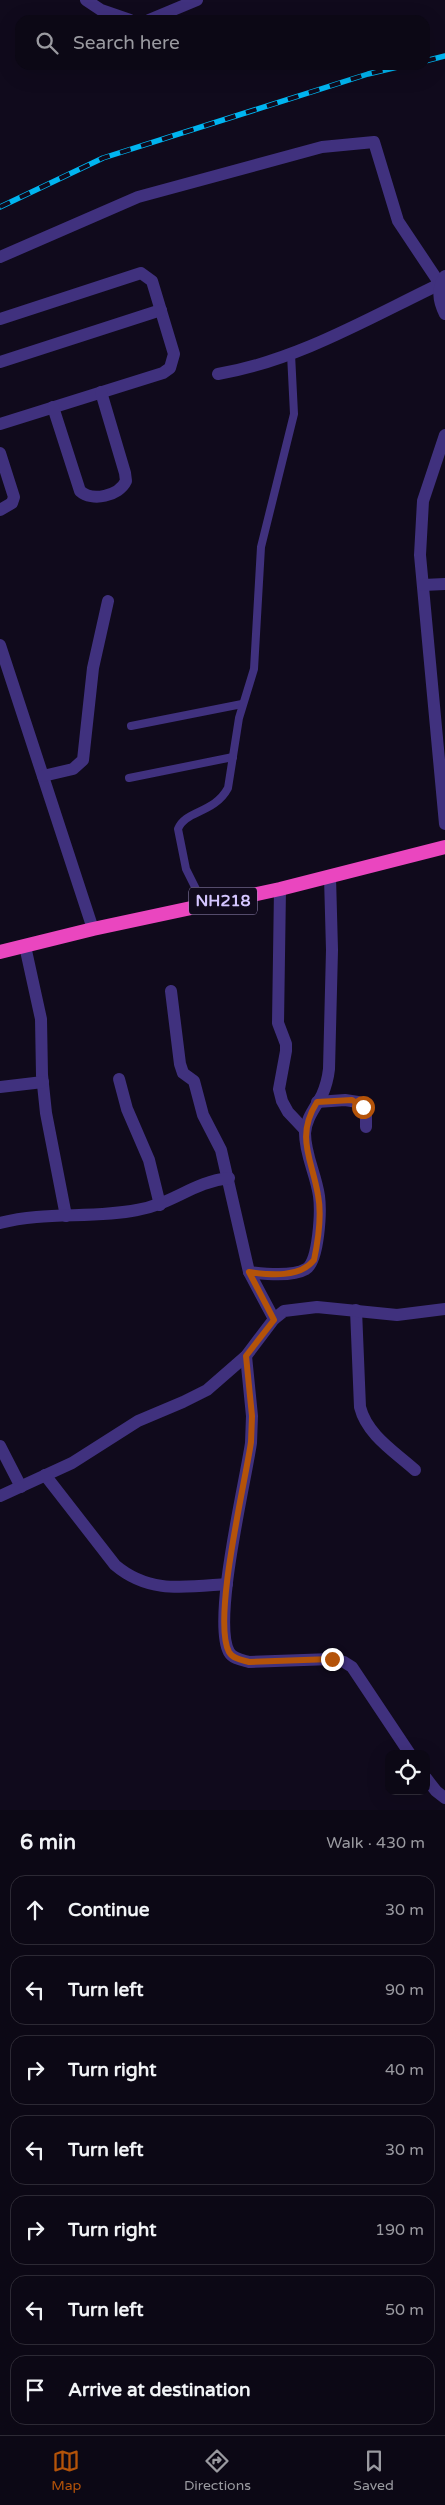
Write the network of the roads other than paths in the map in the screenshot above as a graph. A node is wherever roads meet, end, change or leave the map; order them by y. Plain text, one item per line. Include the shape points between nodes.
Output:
1 (86, 0) edge
2 (197, 0) edge
3 (116, 15) edge
4 (161, 15) edge
5 (0, 257) edge
6 (442, 280) edge
7 (161, 310) junction
8 (445, 314) edge
9 (0, 319) edge
10 (291, 354) junction
11 (0, 362) edge
12 (218, 374) dead end
13 (101, 392) junction
14 (53, 407) junction
15 (0, 424) edge
16 (445, 435) edge
17 (0, 453) edge
18 (0, 510) edge
19 (445, 584) edge
20 (423, 585) junction
21 (108, 601) dead end
22 (0, 645) edge
23 (242, 704) junction
24 (131, 726) dead end
25 (233, 757) junction
26 (43, 776) junction
27 (129, 778) dead end
28 (445, 824) edge
29 (445, 847) edge
30 (330, 877) junction
31 (280, 889) junction
32 (204, 906) junction
33 (93, 929) junction
34 (25, 946) junction
35 (0, 952) edge
36 (171, 991) dead end
37 (119, 1079) dead end
38 (43, 1082) junction
39 (0, 1087) edge
40 (317, 1102) junction
41 (366, 1127) dead end
42 (305, 1130) junction
43 (229, 1178) junction
44 (160, 1205) junction
45 (66, 1216) junction
46 (0, 1223) edge
47 (249, 1272) junction
48 (445, 1309) edge
49 (356, 1310) junction
50 (274, 1320) junction
51 (246, 1356) junction
52 (0, 1446) edge
53 (415, 1470) dead end
54 (45, 1475) junction
55 (21, 1487) junction
56 (0, 1496) edge
57 (227, 1584) junction
58 (407, 1750) edge
59 (430, 1783) edge
60 (445, 1798) edge

1 - 3 street
2 - 4 street
5 - 6 street via 138,197 322,147 374,142 398,222
6 - 8 street via 439,297
6 - 10 street
7 - 9 street via 152,281 142,272
7 - 11 street
7 - 13 street via 174,354 170,368
10 - 12 street
10 - 23 lane via 294,414 261,547 254,668
13 - 14 street
13 - 14 street via 125,473 126,481 119,491 97,497 80,491
14 - 15 street
16 - 20 street via 423,501 420,555
17 - 18 street via 14,497 12,503
19 - 20 street
20 - 28 street
21 - 26 street via 93,668 83,760 73,769
22 - 26 street
23 - 24 lane
23 - 25 lane
25 - 27 lane
25 - 32 lane via 223,798 214,806 184,819 178,829 186,869
26 - 33 street
29 - 30 highway, NH218
30 - 31 highway, NH218
30 - 40 street via 329,1069 327,1083
31 - 32 highway, NH218
31 - 42 street via 278,1023 286,1051 279,1089 288,1112
32 - 33 highway, NH218
33 - 34 highway, NH218
34 - 35 highway, NH218
34 - 38 street via 41,1019
36 - 43 street via 180,1064 198,1089 203,1116 221,1150
37 - 44 street via 127,1109 149,1160
38 - 39 street
38 - 45 street via 51,1145
40 - 41 street via 358,1102 366,1114
40 - 42 street
42 - 47 street via 318,1196 314,1260 299,1272
43 - 44 street via 206,1182
43 - 47 street
44 - 45 street via 114,1214
45 - 46 street
47 - 50 street
48 - 49 street via 397,1315
49 - 50 street via 292,1308
49 - 53 street via 360,1407 364,1421
50 - 51 street
51 - 54 street via 207,1390 138,1421 72,1463
51 - 57 street via 252,1416 251,1442
52 - 55 street
54 - 55 street
54 - 57 street via 115,1565 128,1576 147,1584 164,1586
55 - 56 street
57 - 58 street via 225,1643 230,1654 249,1662 332,1659 344,1662 352,1667
59 - 60 street

